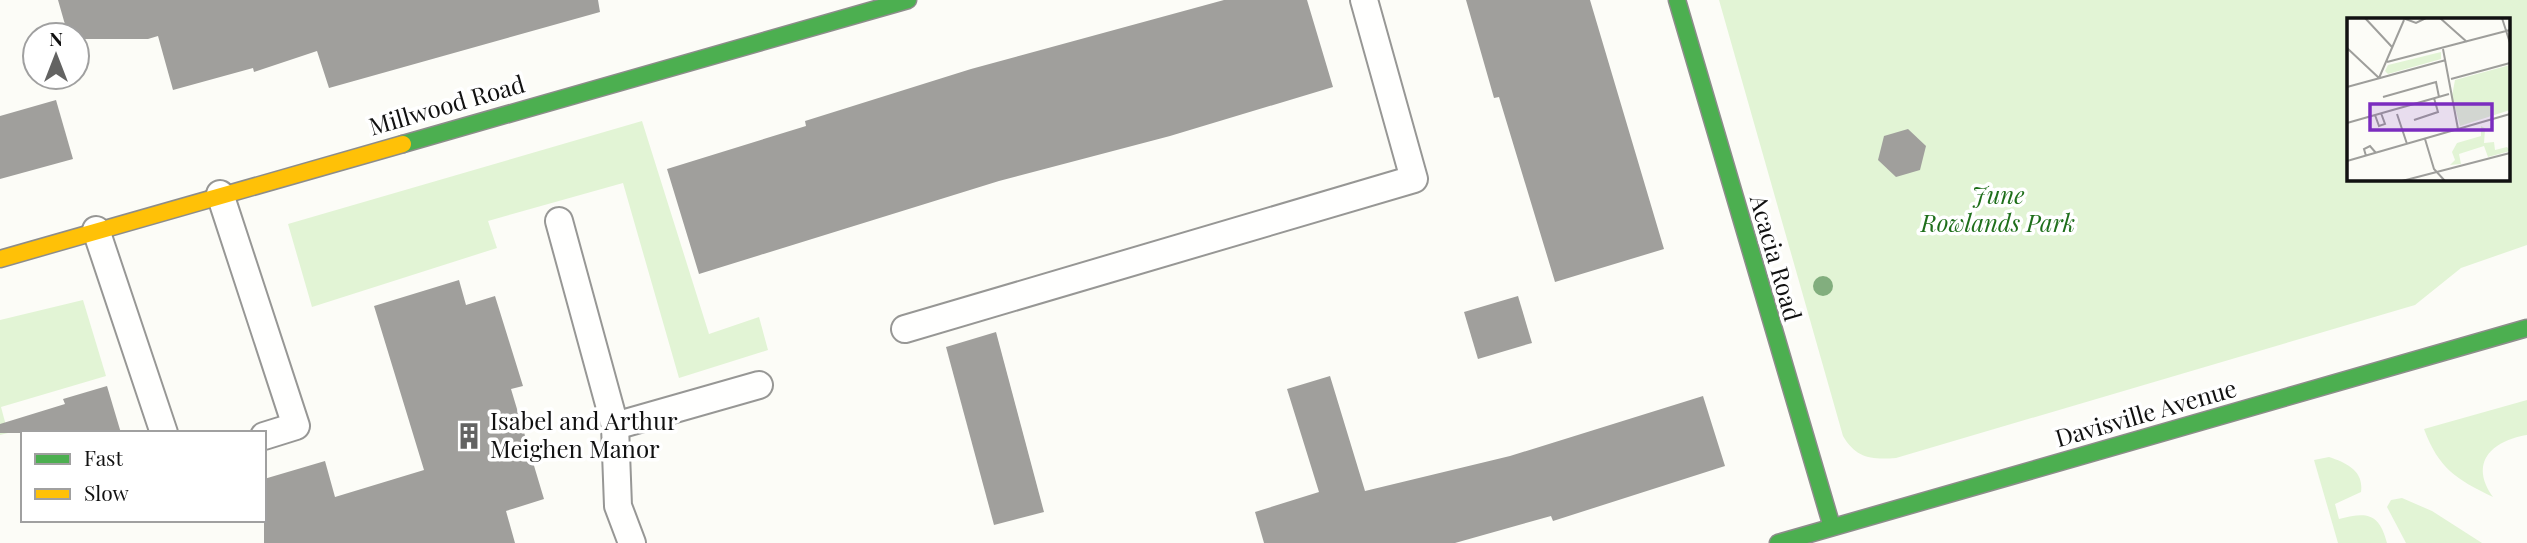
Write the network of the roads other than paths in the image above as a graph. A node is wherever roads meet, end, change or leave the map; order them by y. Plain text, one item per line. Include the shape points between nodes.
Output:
1 (908, 0) edge
2 (1364, 0) edge
3 (1677, 0) edge
4 (220, 194) junction
5 (559, 221) dead end
6 (96, 230) junction
7 (0, 259) edge
8 (905, 328) dead end
9 (2527, 328) edge
10 (759, 385) dead end
11 (615, 426) junction
12 (163, 431) edge
13 (266, 435) edge
14 (1832, 527) junction
15 (632, 543) edge
16 (1778, 543) edge

1 - 4 street, Millwood Road
2 - 8 lane via 1414,179
3 - 14 street, Acacia Road
4 - 6 street, Millwood Road
4 - 13 lane via 296,426
5 - 11 lane
6 - 7 street, Millwood Road
6 - 12 lane
9 - 14 street, Davisville Avenue
10 - 11 lane
11 - 15 lane via 618,506
14 - 16 street, Davisville Avenue

